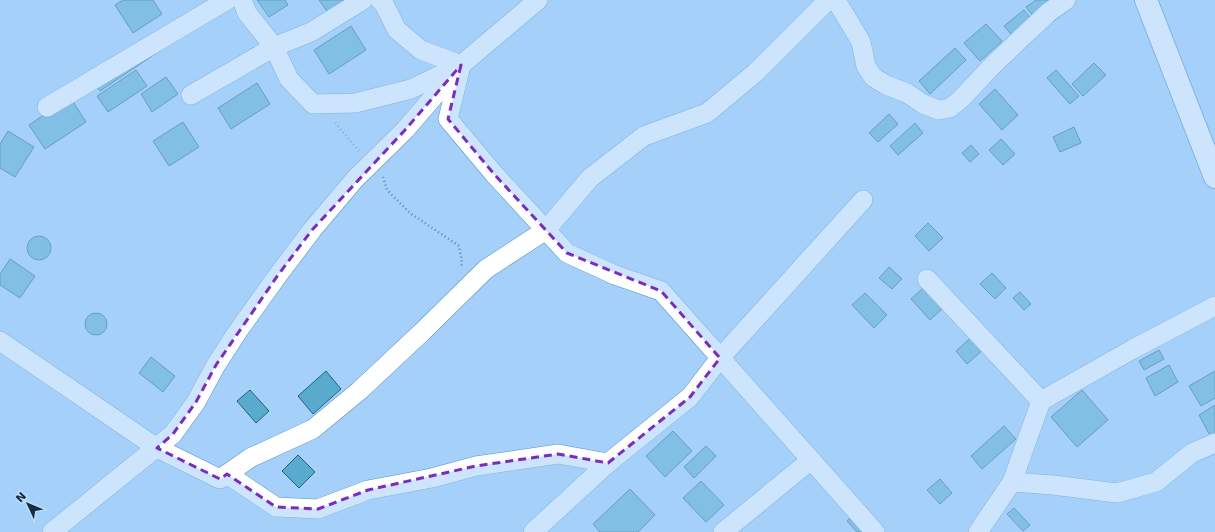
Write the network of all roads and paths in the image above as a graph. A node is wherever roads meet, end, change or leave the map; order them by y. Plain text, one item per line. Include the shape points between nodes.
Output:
1 (228, 0) edge
2 (242, 0) edge
3 (363, 0) edge
4 (380, 0) edge
5 (538, 0) edge
6 (828, 0) edge
7 (836, 0) edge
8 (1066, 0) edge
9 (1146, 0) edge
10 (274, 47) junction
11 (462, 65) junction
12 (191, 95) dead end
13 (313, 104) junction
14 (47, 107) dead end
15 (370, 164) junction
16 (1215, 177) edge
17 (863, 200) dead end
18 (546, 230) junction
19 (927, 279) dead end
20 (457, 298) junction
21 (1215, 306) edge
22 (0, 341) edge
23 (720, 358) junction
24 (1041, 401) junction
25 (1215, 443) edge
26 (156, 448) junction
27 (811, 460) junction
28 (608, 463) junction
29 (227, 474) junction
30 (1012, 482) junction
31 (52, 532) edge
32 (533, 532) edge
33 (723, 532) edge
34 (875, 532) edge
35 (978, 532) edge

1 - 14 street
2 - 10 street via 247,13
3 - 10 street via 311,32
4 - 11 street via 397,30 421,50
5 - 11 street
6 - 18 street via 755,73 707,113 644,136 590,178
7 - 8 street via 861,42 866,66 873,77 939,110 950,108 961,99 1048,12
9 - 16 main road
10 - 12 street
10 - 13 street via 289,79
11 - 13 street via 411,89 355,103
11 - 15 street via 405,130
11 - 18 street via 448,119
13 - 15 path via 339,125
15 - 20 path via 382,175 387,190 410,213 459,246 462,264
15 - 26 street via 312,230 282,269 216,365 196,402 173,434
17 - 23 street
18 - 20 street via 486,269
18 - 23 street via 567,253 615,275 661,291
19 - 24 street
20 - 29 street via 359,391 313,429 250,458
21 - 24 street
22 - 26 street
23 - 27 street
23 - 28 street via 690,398
24 - 30 street
25 - 30 street via 1192,453 1156,482 1117,493
26 - 29 street via 220,479
26 - 31 street
27 - 33 street
27 - 34 street
28 - 29 street via 558,454 476,466 432,478 368,490 318,509 276,507
28 - 32 street
30 - 35 street

